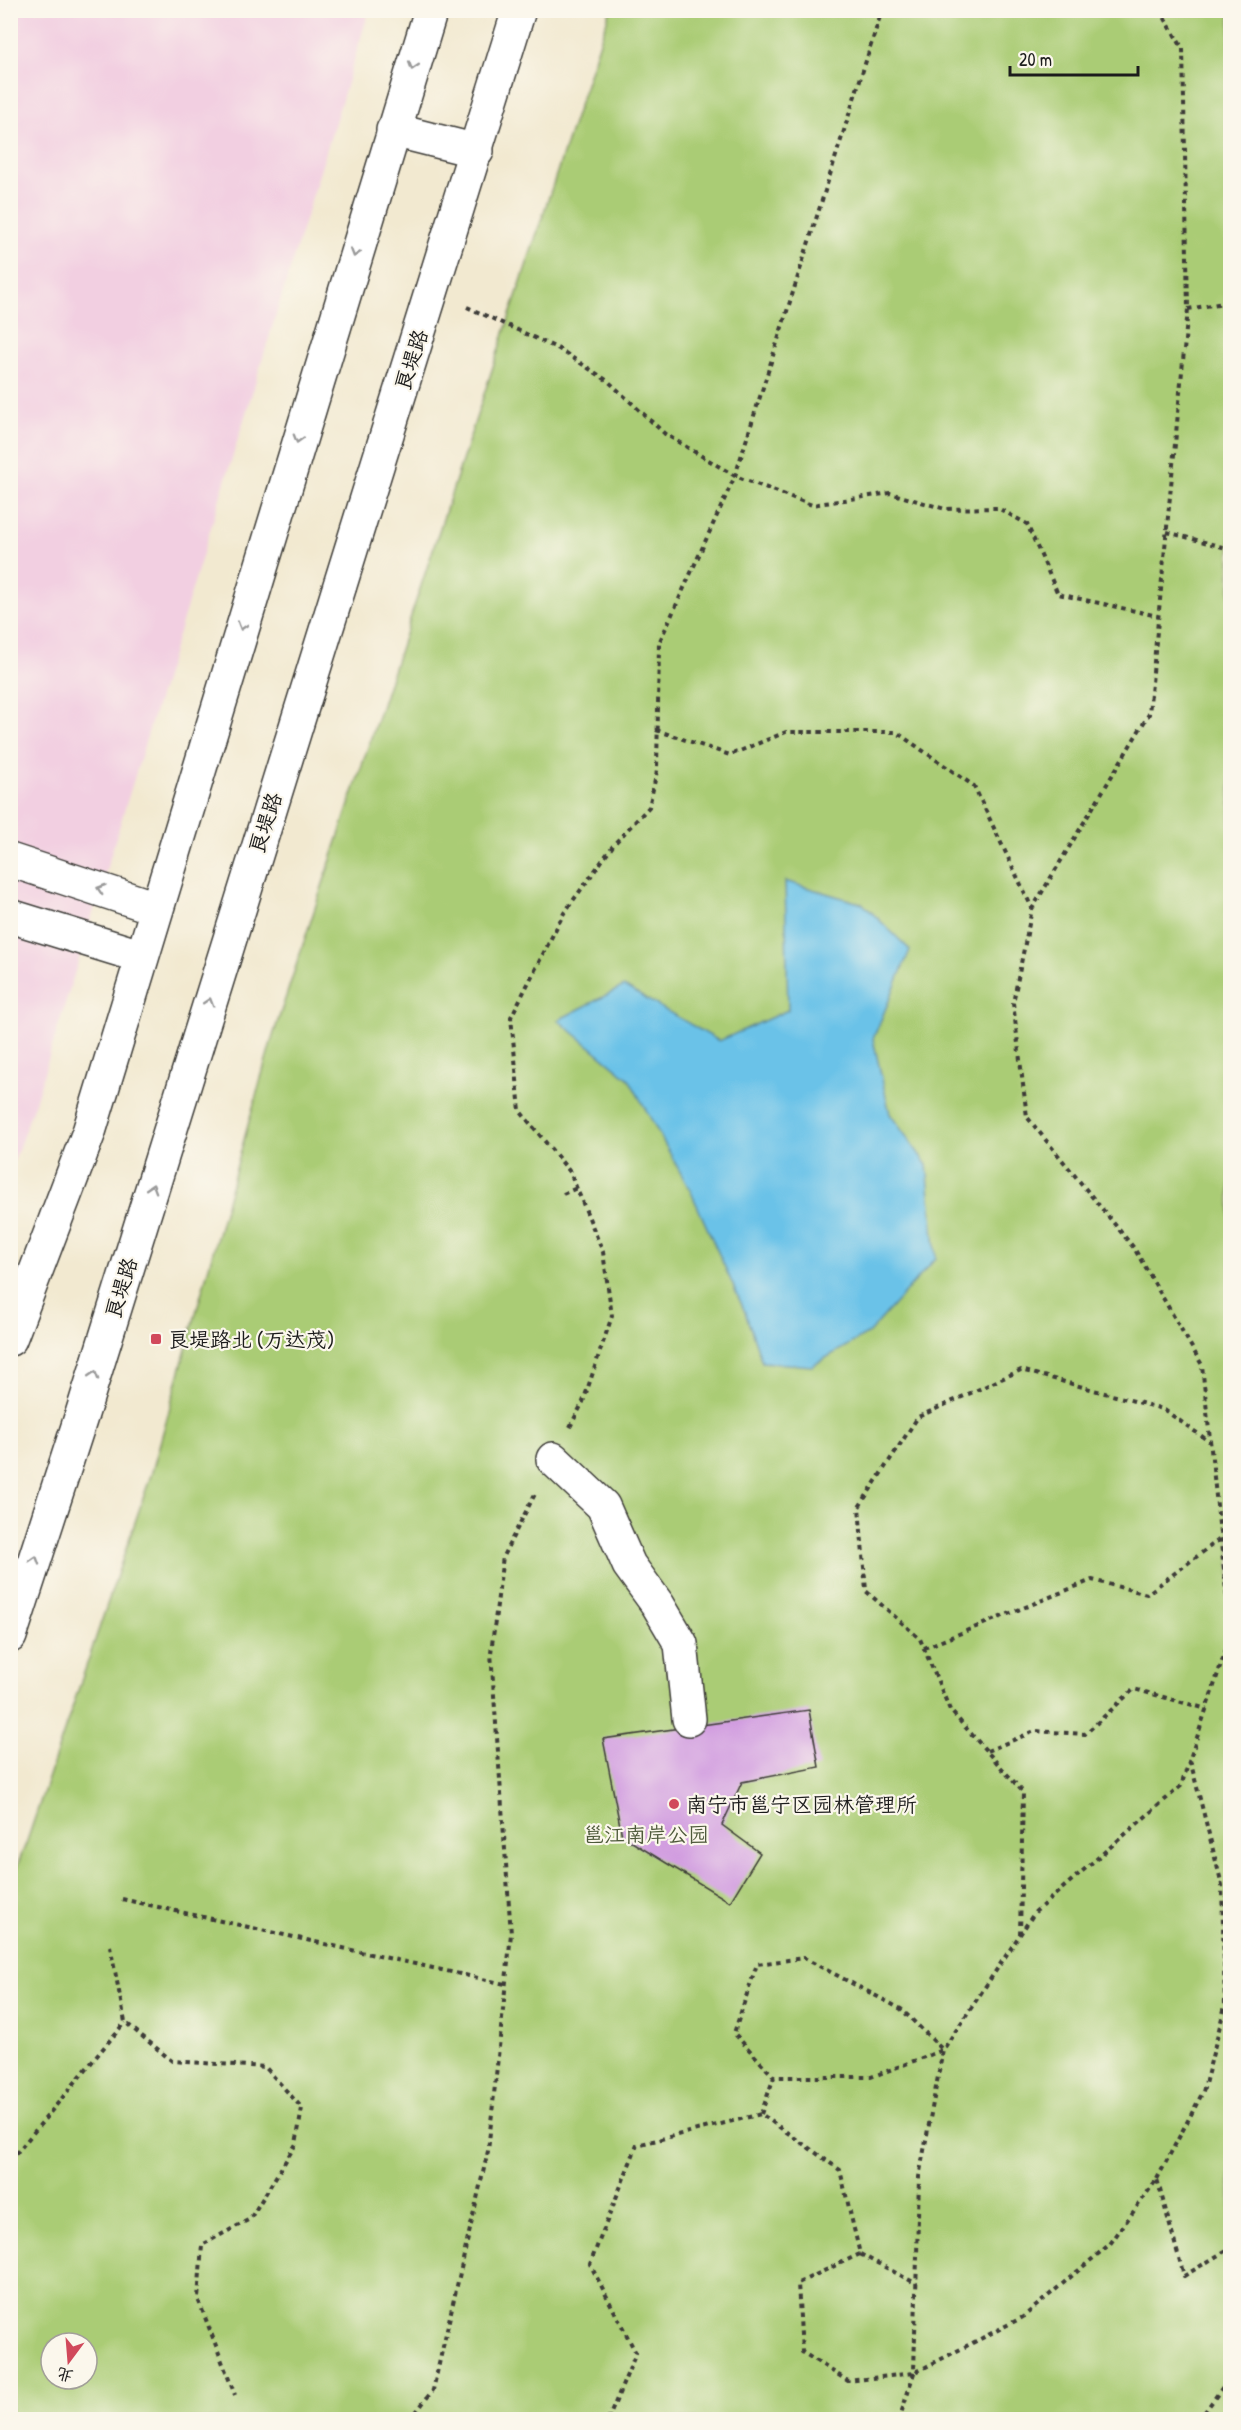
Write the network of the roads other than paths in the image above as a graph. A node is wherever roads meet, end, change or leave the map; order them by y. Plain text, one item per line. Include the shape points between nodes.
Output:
1 (430, 10) edge
2 (519, 10) edge
3 (393, 130) junction
4 (477, 151) junction
5 (10, 860) edge
6 (156, 908) junction
7 (10, 916) edge
8 (140, 956) junction
9 (10, 1339) edge
10 (553, 1459) road end
11 (10, 1636) edge
12 (689, 1719) dead end

1 -> 3 main road
2 - 4 main road, 良堤路
3 - 4 main road
3 -> 6 main road
11 -> 4 main road, 良堤路
6 -> 5 main road
6 - 8 main road
7 - 8 main road
8 - 9 main road via 89,1132
10 - 12 main road via 603,1506 629,1565 681,1644

